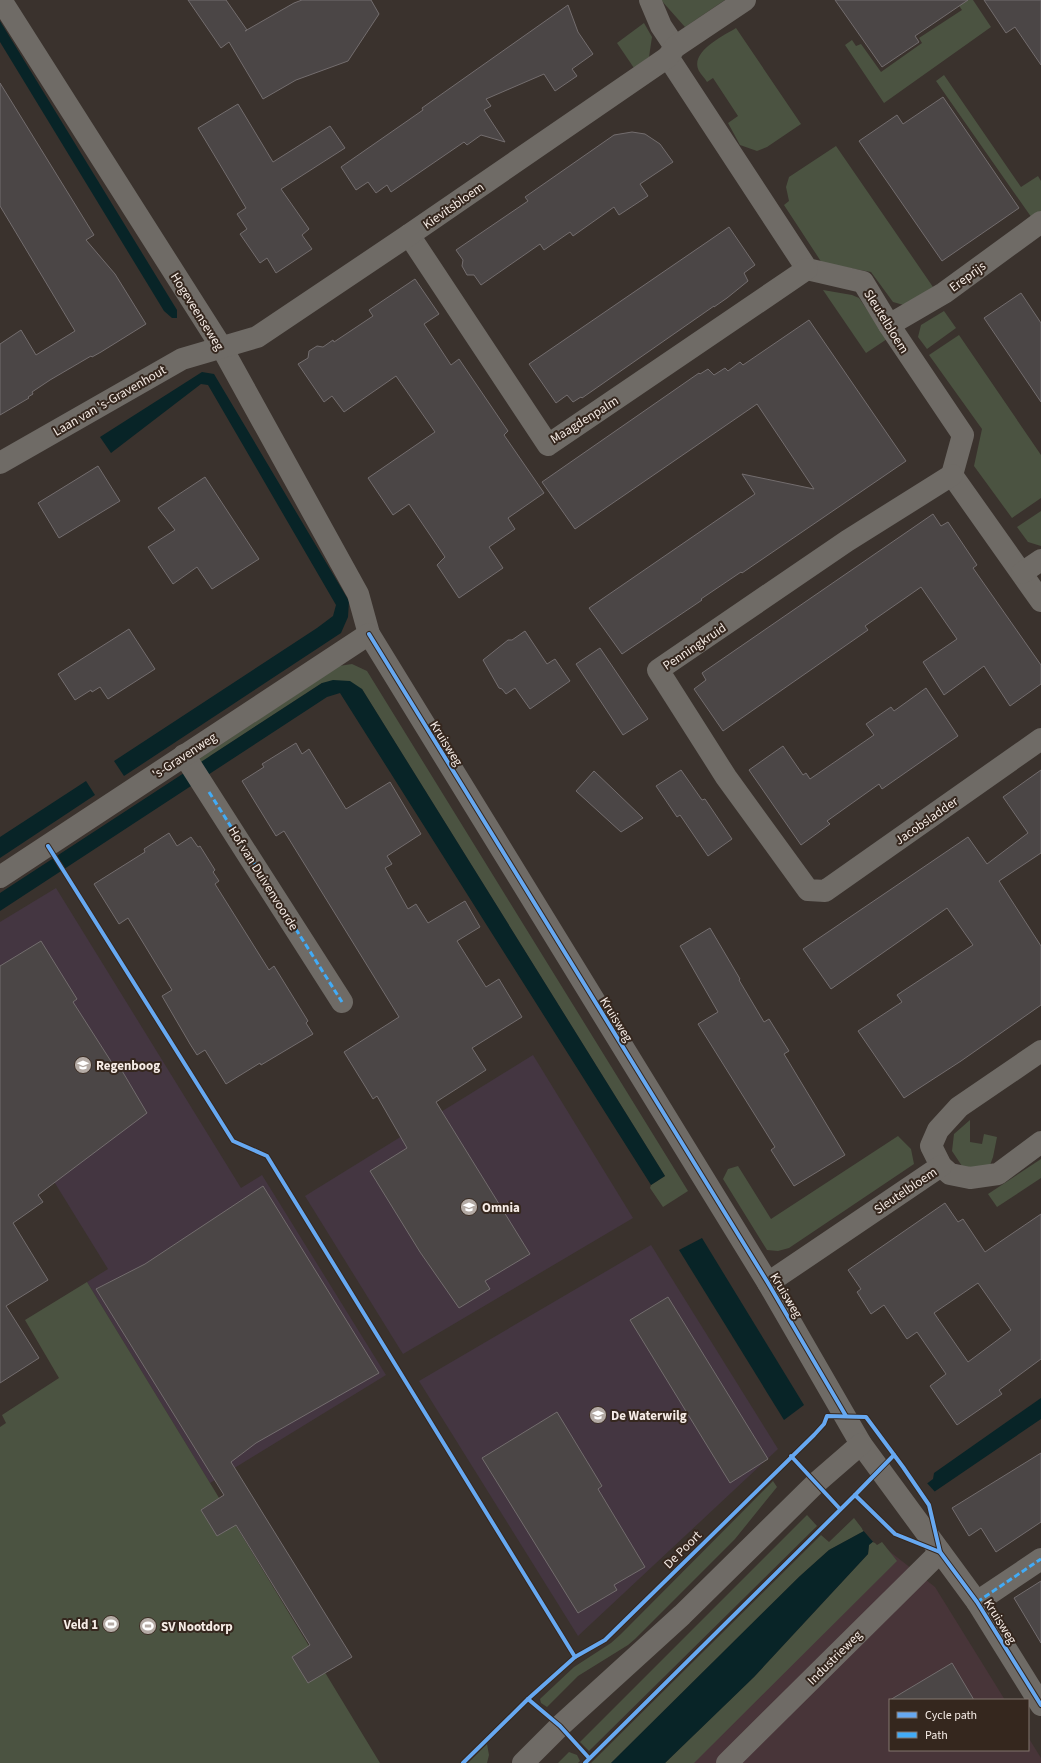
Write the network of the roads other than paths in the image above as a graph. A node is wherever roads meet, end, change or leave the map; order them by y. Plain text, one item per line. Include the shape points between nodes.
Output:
1 (2, 0) edge
2 (650, 0) edge
3 (745, 0) edge
4 (672, 52) junction
5 (1041, 222) edge
6 (409, 235) junction
7 (807, 269) junction
8 (889, 325) junction
9 (222, 348) junction
10 (0, 462) edge
11 (952, 475) junction
12 (1041, 560) edge
13 (1022, 573) junction
14 (1041, 601) edge
15 (368, 634) junction
16 (1041, 739) edge
17 (184, 755) junction
18 (0, 877) edge
19 (808, 890) joint
20 (342, 1002) dead end
21 (1041, 1051) edge
22 (1041, 1142) edge
23 (941, 1166) junction
24 (768, 1283) junction
25 (861, 1444) junction
26 (940, 1552) junction
27 (1041, 1559) edge
28 (977, 1602) junction
29 (1041, 1704) edge
30 (523, 1763) edge
31 (728, 1763) edge

1 - 9 street, Hogeveenseweg
2 - 4 street
3 - 4 street, Kievitsbloem
4 - 6 street, Kievitsbloem
4 - 7 street
5 - 8 street, Ereprijs via 944,293
6 - 7 street, Maagdenpalm via 548,445
6 - 9 street, Kievitsbloem via 257,337
7 - 8 street, Sleutelbloem via 863,282
8 - 11 street, Sleutelbloem via 963,435
9 - 10 street, Laan van 's-Gravenhout via 182,359
9 - 15 street, Hogeveenseweg via 358,594
11 - 13 street
11 - 19 street, Penningkruid via 847,542 658,670 726,777
12 - 13 street
13 - 14 street
15 - 17 street, 's-Gravenweg
15 - 24 street, Kruisweg
16 - 19 street, Jacobsladder via 825,891
17 - 18 street, 's-Gravenweg
17 - 20 street, Hof van Duivenvoorde
21 - 23 street, Sleutelbloem via 959,1107 938,1130 931,1146
22 - 23 street via 998,1174 970,1178 950,1174
23 - 24 street, Sleutelbloem
24 - 25 street, Kruisweg
25 - 26 street, Kruisweg
25 - 30 street via 816,1483 682,1615
26 - 28 street, Kruisweg
26 - 31 street, Industrieweg
27 - 28 street
28 - 29 street, Kruisweg

